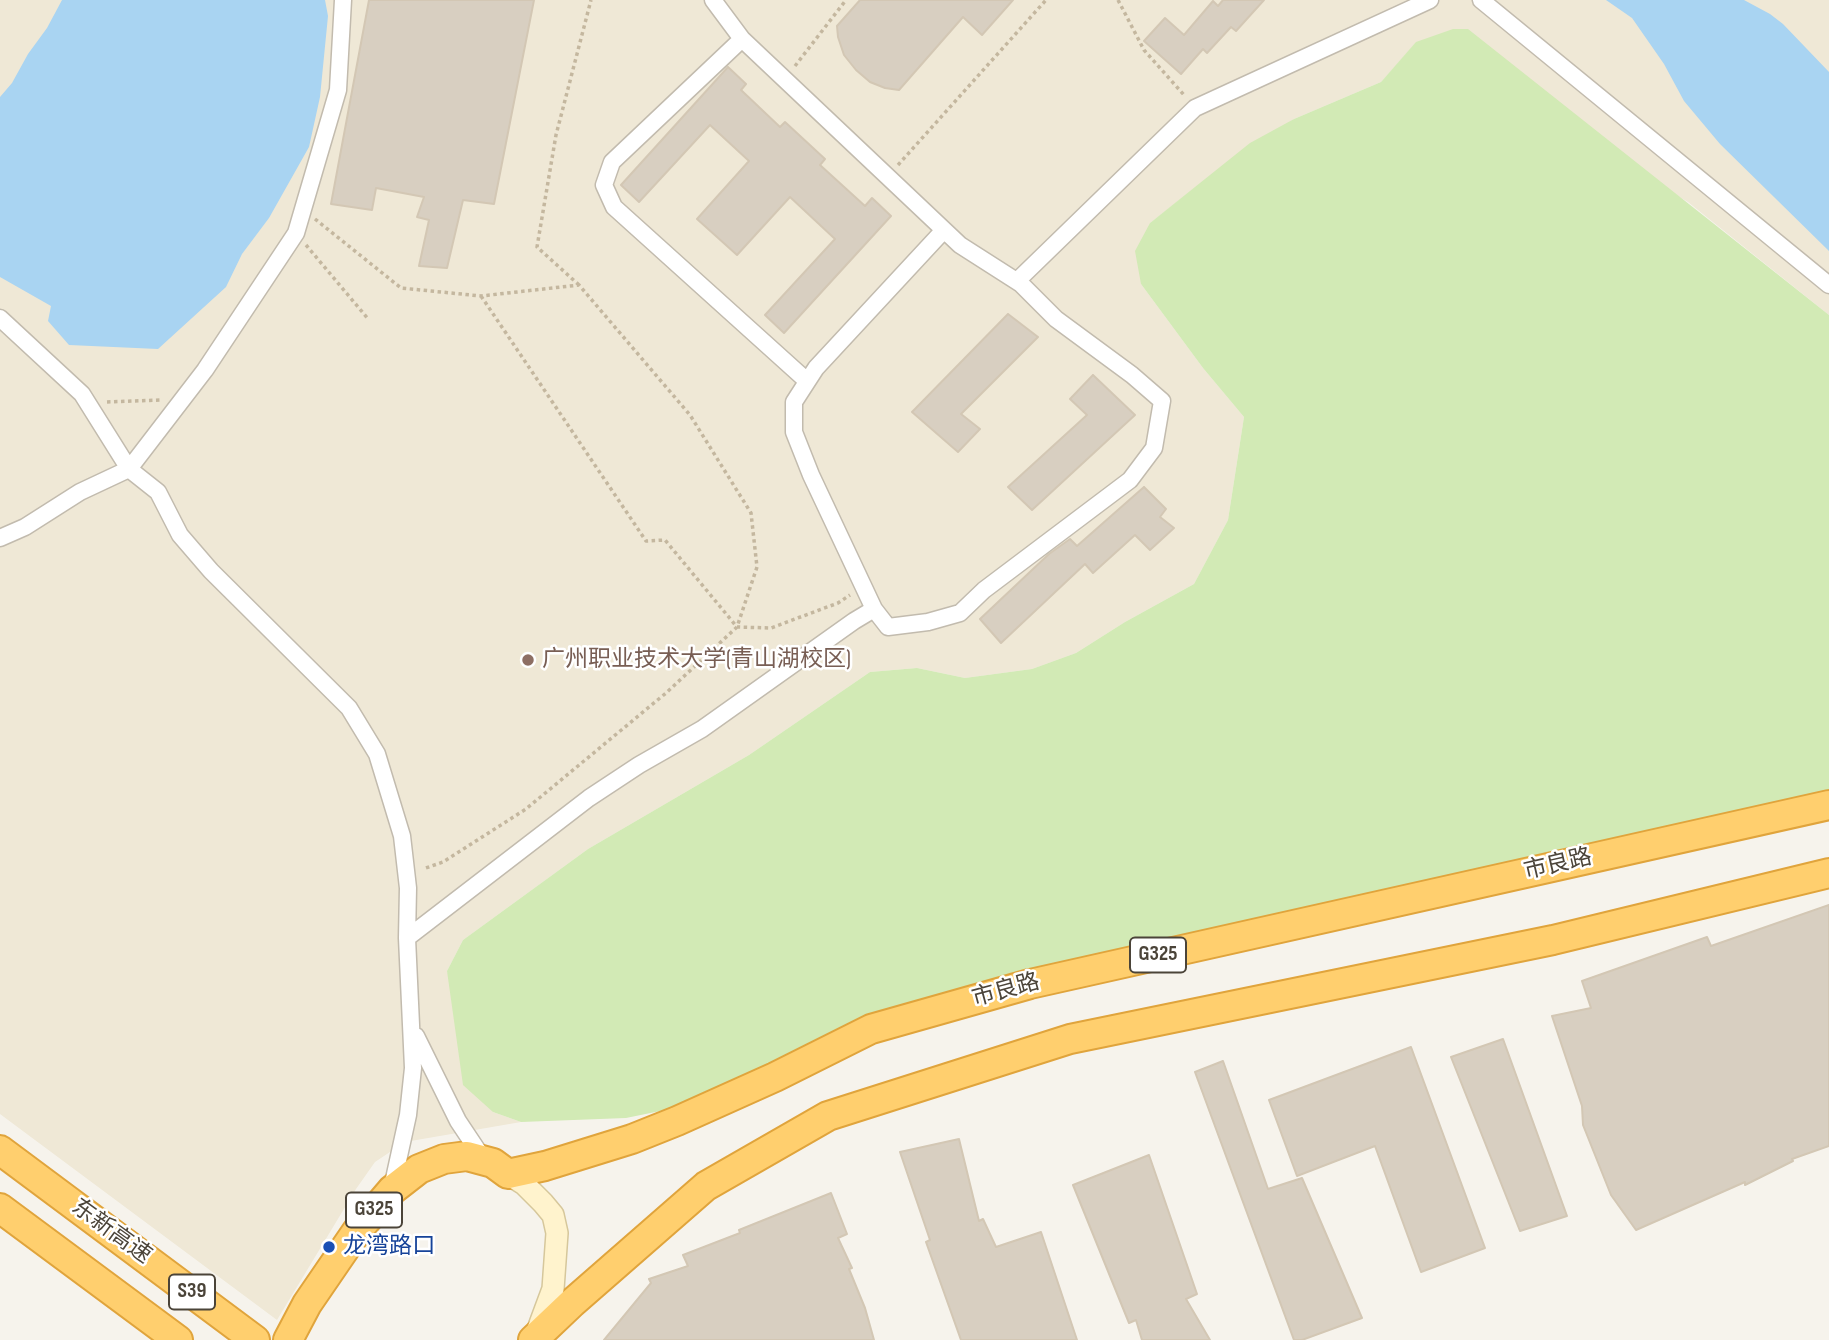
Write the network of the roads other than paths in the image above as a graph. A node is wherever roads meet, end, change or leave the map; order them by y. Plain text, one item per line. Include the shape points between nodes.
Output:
1 (343, 0) edge
2 (713, 0) edge
3 (1430, 0) edge
4 (1481, 0) edge
5 (742, 39) junction
6 (944, 230) junction
7 (1021, 284) junction
8 (1829, 285) edge
9 (0, 318) edge
10 (807, 381) junction
11 (129, 469) junction
12 (0, 538) edge
13 (874, 609) junction
14 (1829, 805) edge
15 (1829, 873) edge
16 (407, 938) junction
17 (412, 1027) junction
18 (0, 1150) edge
19 (496, 1167) junction
20 (392, 1190) junction
21 (0, 1208) edge
22 (572, 1303) junction
23 (178, 1340) edge
24 (255, 1340) edge
25 (288, 1340) edge
26 (533, 1340) edge
27 (554, 1340) edge

1 - 11 street via 338,90 296,233 205,370
2 - 5 street
3 - 7 street via 1195,108 1020,278
4 - 8 street
5 - 6 street
5 - 10 street via 611,162 604,185 614,207
6 - 7 street
6 - 10 street
7 - 13 street via 1056,319 1162,401 1154,448 1130,480 960,613 888,627
9 - 11 street via 82,394
10 - 13 street via 794,402 794,432
11 - 12 street
11 - 16 street via 158,492 180,535 211,571 349,708 377,754 402,836
13 - 16 street via 702,729 589,798
14 - 19 highway, 市良路 / G325 via 1030,984 871,1030 632,1139 545,1166
15 - 22 highway via 1553,940 1070,1039 828,1116 706,1186
16 - 17 street
17 - 19 street via 458,1121
17 - 20 street via 408,1115
18 - 24 highway, 东新高速 / S39
19 - 20 highway, 市良路 / G325 via 467,1156 444,1159 419,1169
19 - 26 street via 524,1184 543,1203 558,1233 553,1289
20 - 25 highway, 市良路 / G325 via 356,1231
21 - 23 highway, 东新高速 / S39
22 - 26 highway
22 - 27 highway

